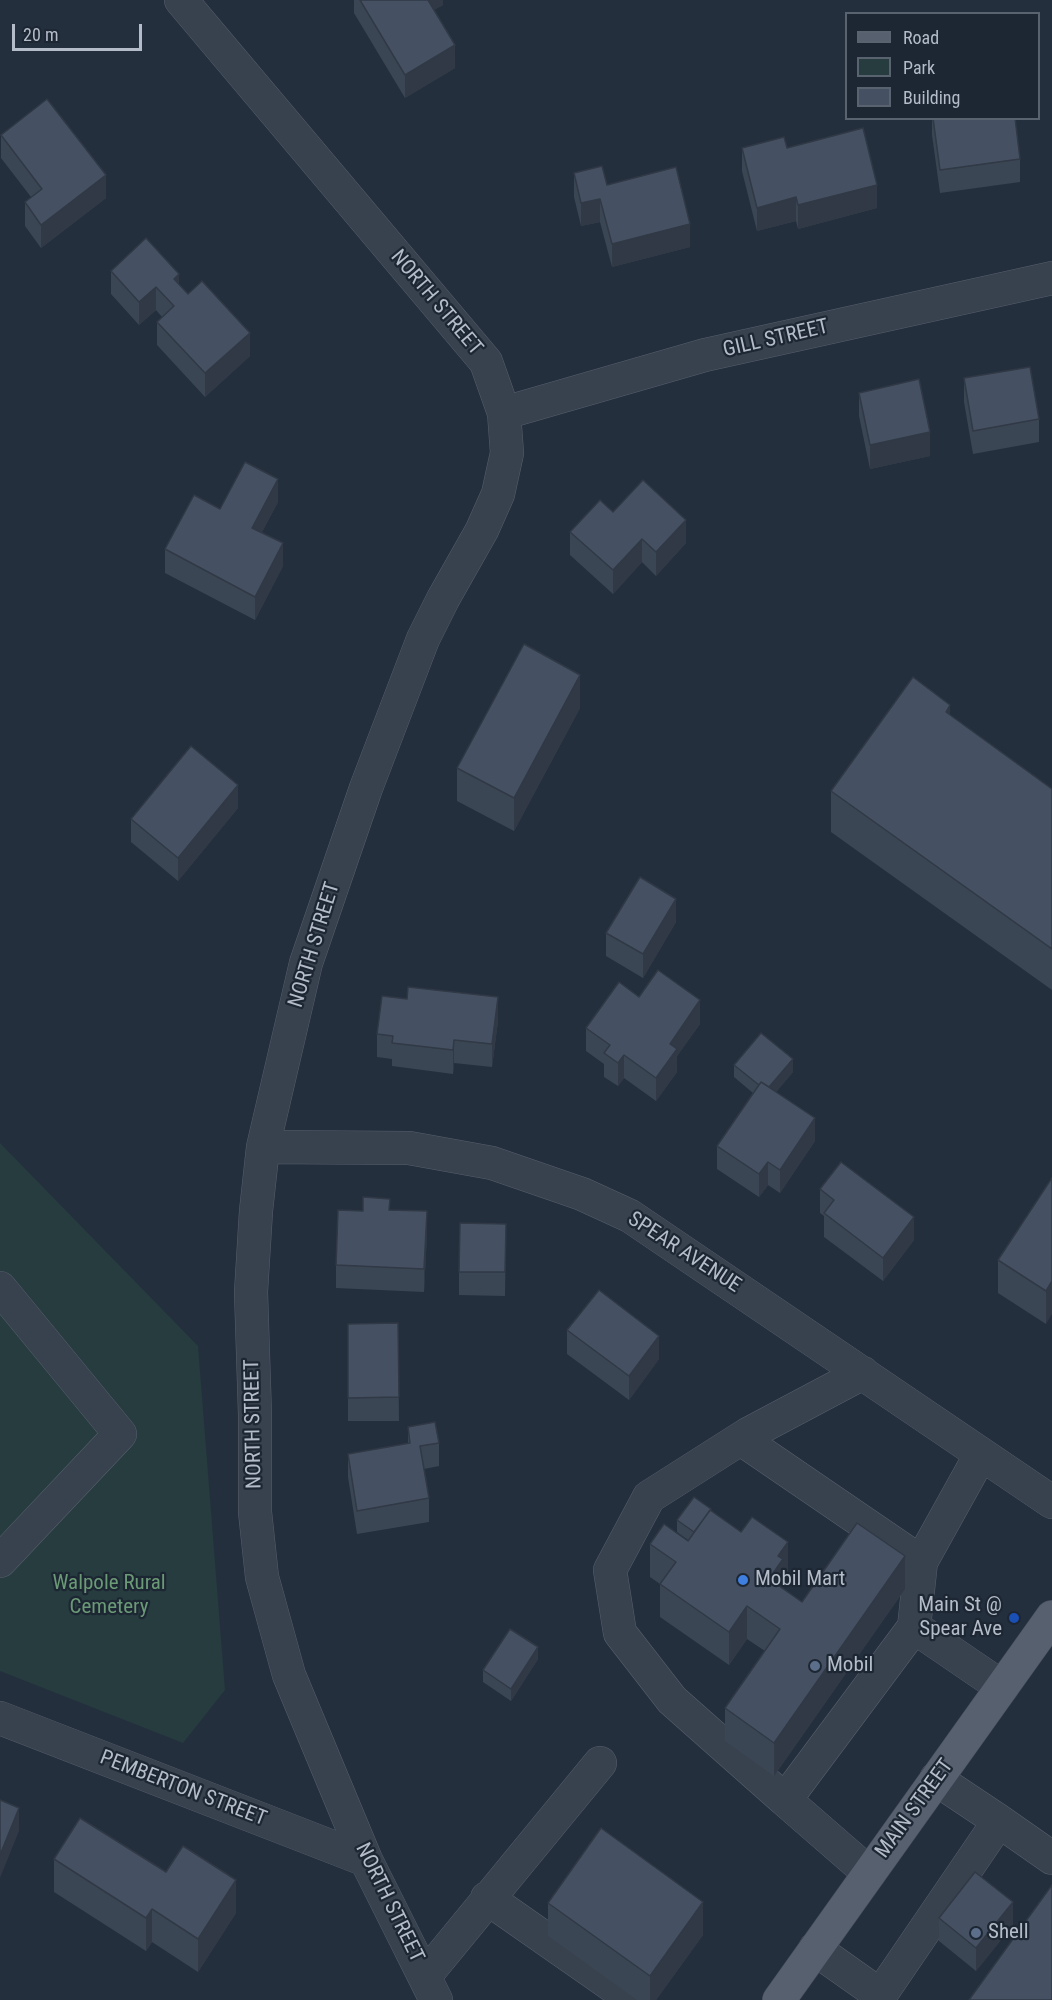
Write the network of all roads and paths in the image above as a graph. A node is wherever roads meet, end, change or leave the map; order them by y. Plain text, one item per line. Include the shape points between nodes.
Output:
1 (181, 0) edge
2 (1052, 278) edge
3 (504, 413) junction
4 (263, 1147) junction
5 (0, 1288) edge
6 (863, 1373) junction
7 (741, 1439) junction
8 (981, 1454) junction
9 (1052, 1502) edge
10 (0, 1561) edge
11 (921, 1562) junction
12 (1052, 1617) edge
13 (914, 1627) junction
14 (1002, 1687) junction
15 (0, 1718) edge
16 (600, 1763) dead end
17 (936, 1779) junction
18 (785, 1800) junction
19 (999, 1821) junction
20 (1052, 1858) edge
21 (366, 1860) junction
22 (869, 1873) junction
23 (487, 1898) junction
24 (815, 1949) junction
25 (430, 1988) edge
26 (879, 1998) edge
27 (633, 2000) edge
28 (778, 2000) edge

1 - 3 street, NORTH STREET via 486,362
2 - 3 street, GILL STREET via 705,355
3 - 4 street, NORTH STREET via 507,453 498,494 423,639 366,788 306,963
4 - 6 street, SPEAR AVENUE via 409,1148 492,1163 582,1194 630,1216
4 - 21 street, NORTH STREET via 251,1292 255,1512 262,1577 289,1675
5 - 10 street via 120,1434
6 - 7 street
6 - 8 street, SPEAR AVENUE
7 - 11 street
7 - 18 street via 649,1497 610,1570 620,1633 672,1700
8 - 9 street, SPEAR AVENUE
8 - 11 street
11 - 13 street
12 - 14 main road, MAIN STREET
13 - 14 street
13 - 18 street
14 - 17 main road, MAIN STREET
15 - 21 street, PEMBERTON STREET
16 - 23 street
17 - 19 street
17 - 22 main road, MAIN STREET
18 - 22 street
19 - 20 street
19 - 26 street
21 - 25 street, NORTH STREET
22 - 24 main road, MAIN STREET
23 - 25 street
23 - 27 street
24 - 26 street
24 - 28 main road, MAIN STREET

